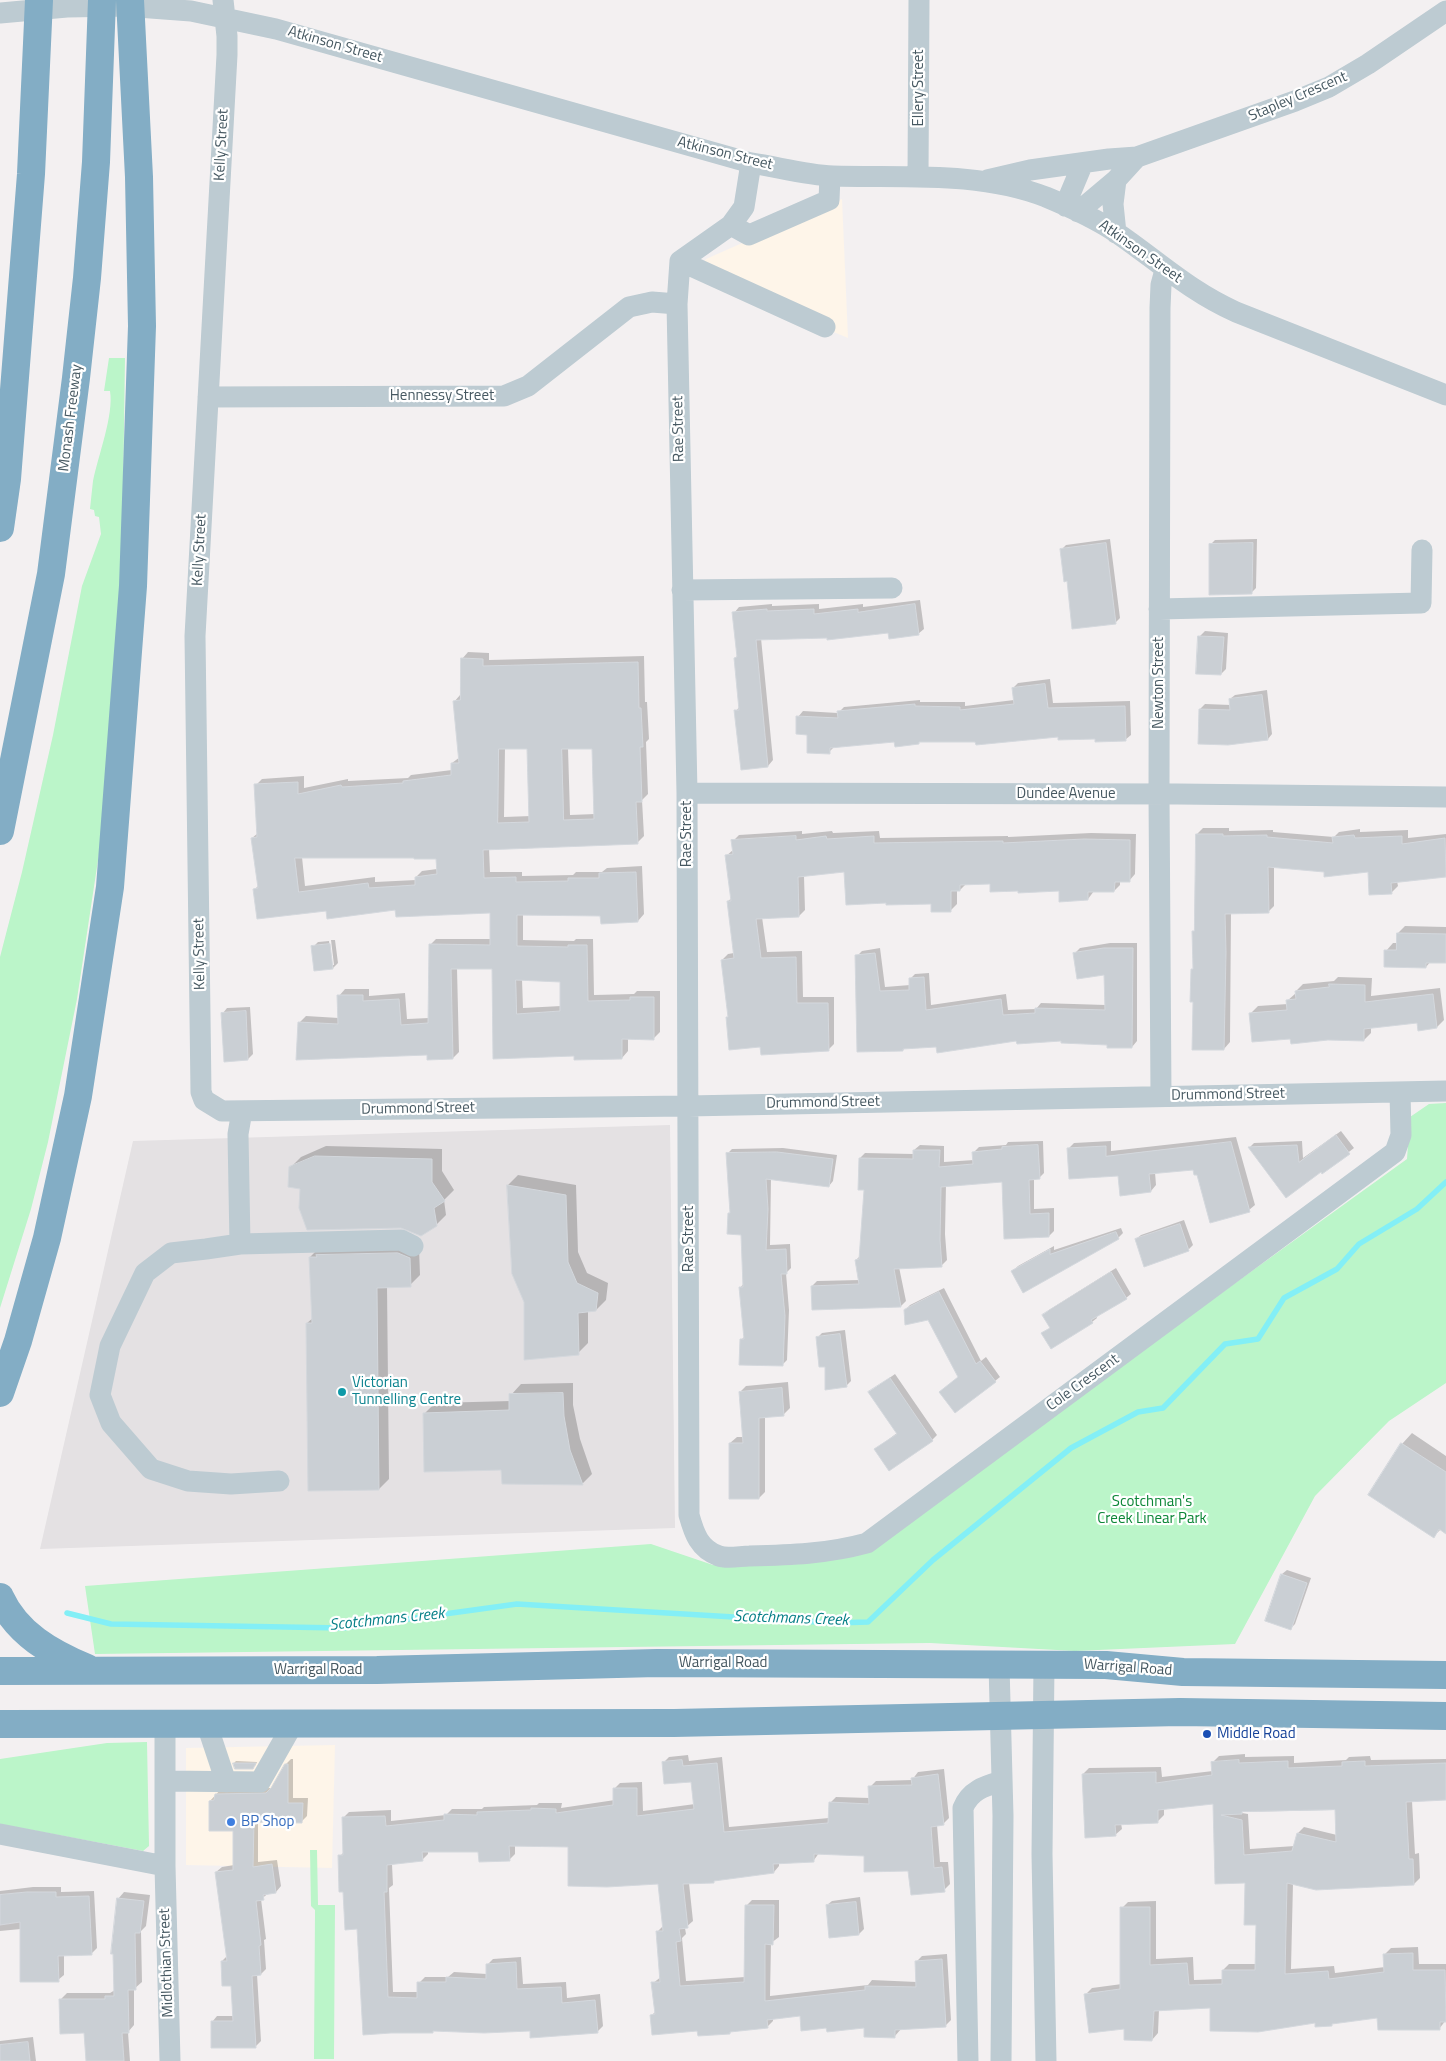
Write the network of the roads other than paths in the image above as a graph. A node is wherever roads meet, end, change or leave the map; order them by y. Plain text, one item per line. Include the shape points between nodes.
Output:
1 (39, 0) edge
2 (102, 0) edge
3 (130, 0) edge
4 (919, 0) edge
5 (224, 9) edge
6 (1446, 11) edge
7 (0, 13) edge
8 (1137, 157) junction
9 (751, 163) junction
10 (1083, 164) junction
11 (30, 174) junction
12 (830, 176) junction
13 (918, 176) junction
14 (1116, 180) junction
15 (985, 181) junction
16 (1072, 209) junction
17 (732, 225) junction
18 (1116, 233) junction
19 (680, 261) junction
20 (1166, 270) junction
21 (677, 304) junction
22 (0, 317) edge
23 (826, 327) dead end
24 (1445, 392) edge
25 (208, 397) junction
26 (0, 528) edge
27 (1422, 550) dead end
28 (888, 595) dead end
29 (682, 596) junction
30 (1159, 609) junction
31 (687, 793) junction
32 (1159, 794) junction
33 (1446, 797) edge
34 (0, 831) edge
35 (1446, 1091) edge
36 (1400, 1092) junction
37 (1161, 1096) junction
38 (204, 1100) joint
39 (688, 1106) junction
40 (242, 1111) junction
41 (240, 1244) junction
42 (413, 1246) dead end
43 (1, 1395) edge
44 (279, 1481) dead end
45 (694, 1536) joint
46 (0, 1597) edge
47 (999, 1665) junction
48 (1044, 1665) junction
49 (0, 1671) edge
50 (98, 1672) junction
51 (1446, 1675) edge
52 (1043, 1715) junction
53 (1001, 1716) junction
54 (1446, 1716) edge
55 (206, 1722) junction
56 (294, 1722) junction
57 (165, 1723) junction
58 (0, 1724) edge
59 (75, 1724) junction
60 (0, 1742) edge
61 (166, 1781) junction
62 (1002, 1781) junction
63 (226, 1782) junction
64 (0, 1834) edge
65 (164, 1866) junction
66 (170, 2061) edge
67 (968, 2061) edge
68 (1001, 2061) edge
69 (1046, 2061) edge

1 - 11 highway
2 - 34 highway, Monash Freeway via 96,162 76,378 51,574
3 - 43 highway via 142,326 132,596 110,887 78,1096 47,1238
4 - 13 street, Ellery Street
5 - 7 street, Atkinson Street via 67,7
5 - 9 street, Atkinson Street via 276,29
5 - 25 street, Kelly Street via 228,36
6 - 8 street, Stapley Crescent via 1329,87
8 - 10 street, Stapley Crescent
8 - 14 street, Stapley Crescent
9 - 12 street, Atkinson Street
9 - 17 street via 744,207
10 - 15 street, Stapley Crescent via 1022,172
10 - 16 street
11 - 22 highway
11 - 26 highway via 7,479
12 - 13 street, Atkinson Street
12 - 17 street via 829,200 749,235
13 - 15 street, Atkinson Street
14 - 16 street, Stapley Crescent
14 - 18 street via 1113,204
15 - 16 street, Atkinson Street via 1024,190
16 - 18 street, Atkinson Street
17 - 19 street
18 - 20 street, Atkinson Street
19 - 21 street, Rae Street
19 - 23 street
20 - 24 street, Atkinson Street via 1209,300 1236,312
20 - 30 street, Newton Street via 1161,285 1160,308
21 - 25 street, Hennessy Street via 652,302 628,307 528,386 504,396
21 - 29 street, Rae Street
25 - 38 street, Kelly Street via 195,636
27 - 30 street via 1422,602
28 - 29 street
29 - 31 street, Rae Street
30 - 32 street, Newton Street
31 - 32 street, Dundee Avenue
31 - 39 street, Rae Street
32 - 33 street, Dundee Avenue
32 - 37 street, Newton Street
35 - 36 street, Drummond Street
36 - 37 street, Drummond Street
36 - 45 street, Cole Crescent via 1401,1135 1395,1152 867,1543 838,1551 720,1557 703,1547
37 - 39 street, Drummond Street
38 - 40 street, Drummond Street via 222,1111
39 - 40 street, Drummond Street
39 - 45 street, Rae Street via 689,1515
40 - 41 street via 238,1134
41 - 42 street via 401,1240
41 - 44 street via 171,1253 145,1273 110,1346 100,1396 112,1423 151,1469 188,1482
46 - 50 highway via 16,1622 42,1646
47 - 48 highway, Warrigal Road
47 - 50 highway, Warrigal Road via 657,1663
47 - 53 street
48 - 51 highway, Warrigal Road via 1106,1665 1183,1672
48 - 52 street
49 - 50 highway, Warrigal Road
52 - 53 highway
52 - 54 highway via 1189,1712
52 - 69 street
53 - 56 highway via 666,1723
53 - 62 street
55 - 56 highway
55 - 57 highway
55 - 63 street
56 - 63 street via 260,1782
57 - 59 highway
57 - 61 street, Midlothian Street
58 - 59 highway
59 - 60 highway
61 - 63 street
61 - 65 street, Midlothian Street
62 - 67 street via 978,1789 963,1808
62 - 68 street
64 - 65 street
65 - 66 street, Midlothian Street

